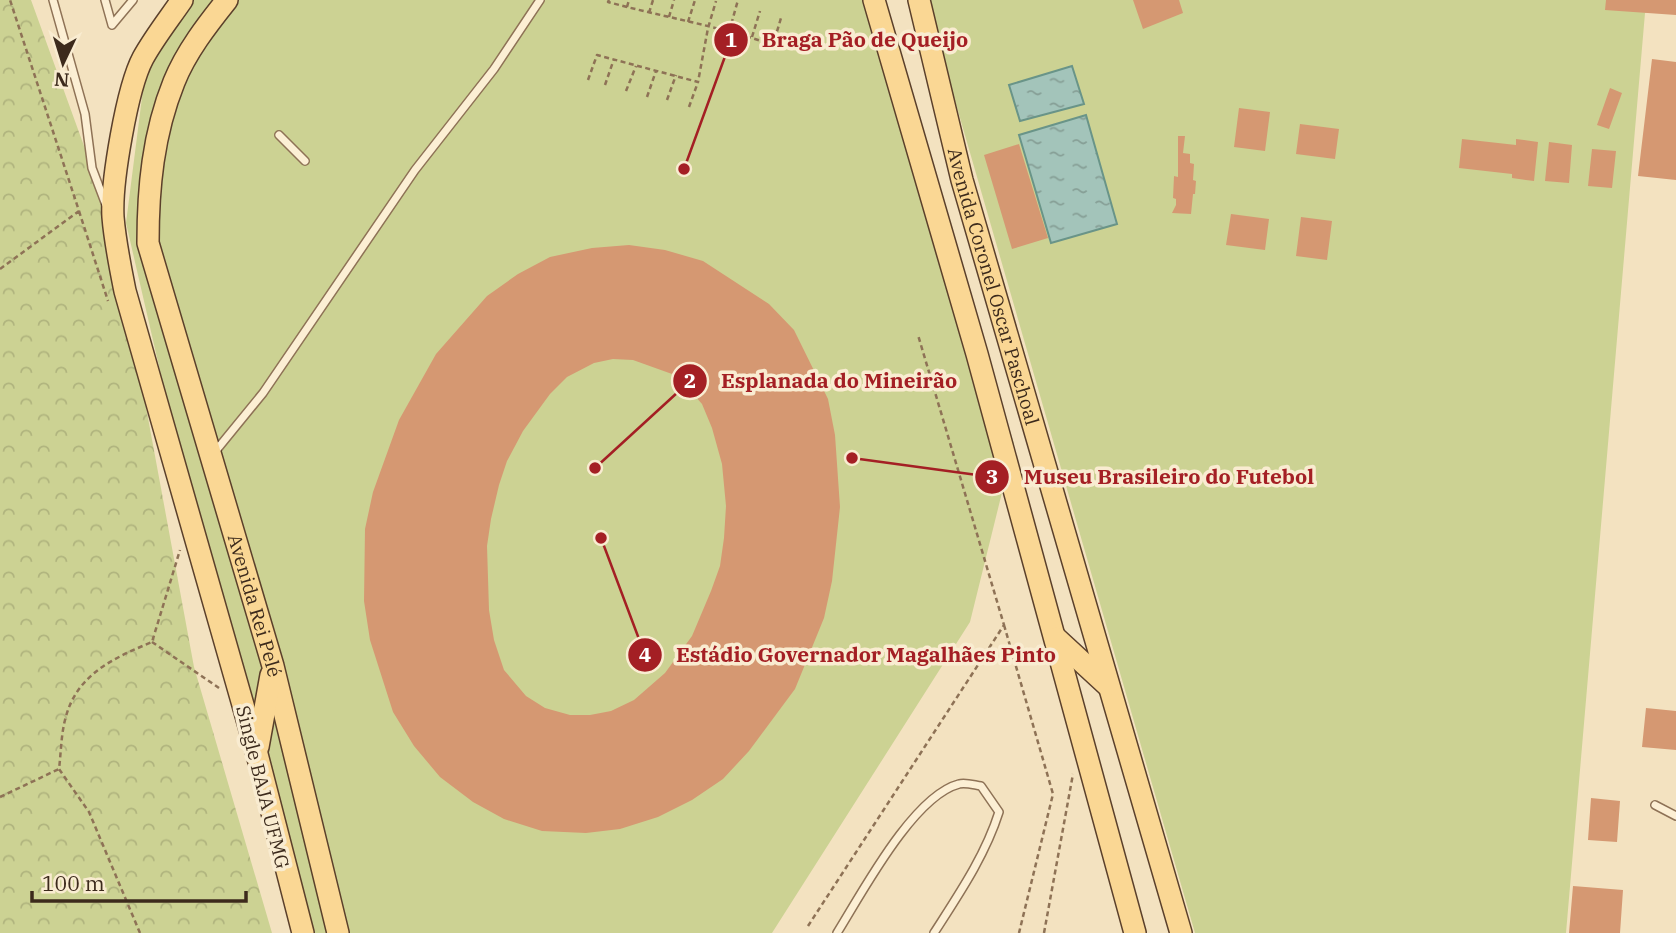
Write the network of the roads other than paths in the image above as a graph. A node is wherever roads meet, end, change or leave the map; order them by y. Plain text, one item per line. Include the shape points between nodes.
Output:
1 (53, 0) edge
2 (105, 0) edge
3 (133, 0) edge
4 (182, 0) edge
5 (227, 0) edge
6 (540, 0) edge
7 (874, 0) edge
8 (919, 0) edge
9 (279, 135) dead end
10 (305, 161) dead end
11 (962, 180) junction
12 (937, 215) junction
13 (114, 226) junction
14 (211, 460) junction
15 (176, 473) junction
16 (1056, 638) junction
17 (272, 666) junction
18 (1107, 685) junction
19 (257, 754) junction
20 (1655, 805) dead end
21 (1676, 816) edge
22 (303, 933) edge
23 (338, 933) edge
24 (836, 933) edge
25 (934, 933) edge
26 (1135, 933) edge
27 (1181, 933) edge

1 - 13 lane via 85,114 92,168
2 - 3 lane via 112,25
4 - 13 main road, Avenida Rei Pelé via 142,60 129,100 116,176
5 - 14 main road, Avenida Rei Pelé via 174,81 155,139 148,205 148,243
6 - 14 lane
7 - 12 main road, Avenida Coronel Oscar Paschoal
8 - 11 main road, Avenida Coronel Oscar Paschoal
9 - 10 lane
11 - 12 main road
11 - 18 main road, Avenida Coronel Oscar Paschoal
12 - 16 main road, Avenida Coronel Oscar Paschoal
13 - 15 main road, Avenida Rei Pelé via 117,296
14 - 15 main road
14 - 17 main road, Avenida Rei Pelé
15 - 19 main road, Avenida Rei Pelé
16 - 18 main road
16 - 26 main road, Avenida Coronel Oscar Paschoal
17 - 19 main road
17 - 23 main road, Avenida Rei Pelé
18 - 27 main road, Avenida Coronel Oscar Paschoal
19 - 22 main road, Avenida Rei Pelé
20 - 21 lane
24 - 25 lane via 905,827 937,795 961,783 981,786 999,812 974,871

